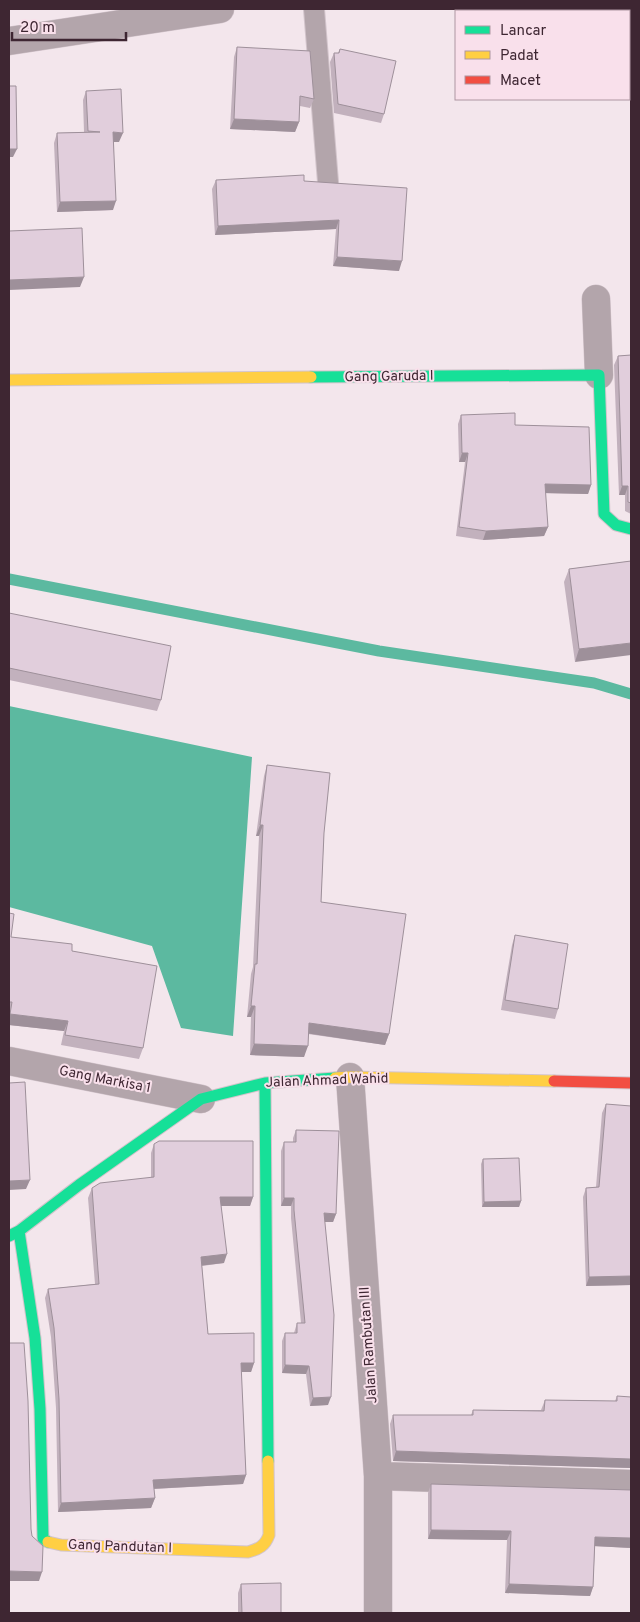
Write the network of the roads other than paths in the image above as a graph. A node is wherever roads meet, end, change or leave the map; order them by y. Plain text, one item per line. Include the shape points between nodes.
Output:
1 (220, 9) edge
2 (314, 9) edge
3 (9, 41) edge
4 (328, 182) edge
5 (596, 299) dead end
6 (599, 375) junction
7 (9, 380) edge
8 (631, 529) edge
9 (9, 1061) edge
10 (350, 1077) junction
11 (265, 1082) junction
12 (631, 1083) edge
13 (201, 1098) junction
14 (14, 1234) edge
15 (378, 1476) junction
16 (631, 1484) edge
17 (378, 1613) edge

1 - 3 street
2 - 4 lane
5 - 6 street
6 - 7 street, Gang Garuda I
6 - 8 street via 604,514 616,525
9 - 13 street, Gang Markisa 1
10 - 11 street, Jalan Ahmad Wahid
10 - 12 street, Jalan Ahmad Wahid
10 - 15 street, Jalan Rambutan III
11 - 13 street, Jalan Ahmad Wahid
11 - 14 street, Gang Pandutan I via 270,1535 261,1549 248,1552 50,1544 43,1538 40,1409 34,1338
13 - 14 street, Jalan Ahmad Wahid
15 - 16 street
15 - 17 street, Jalan Rambutan III

